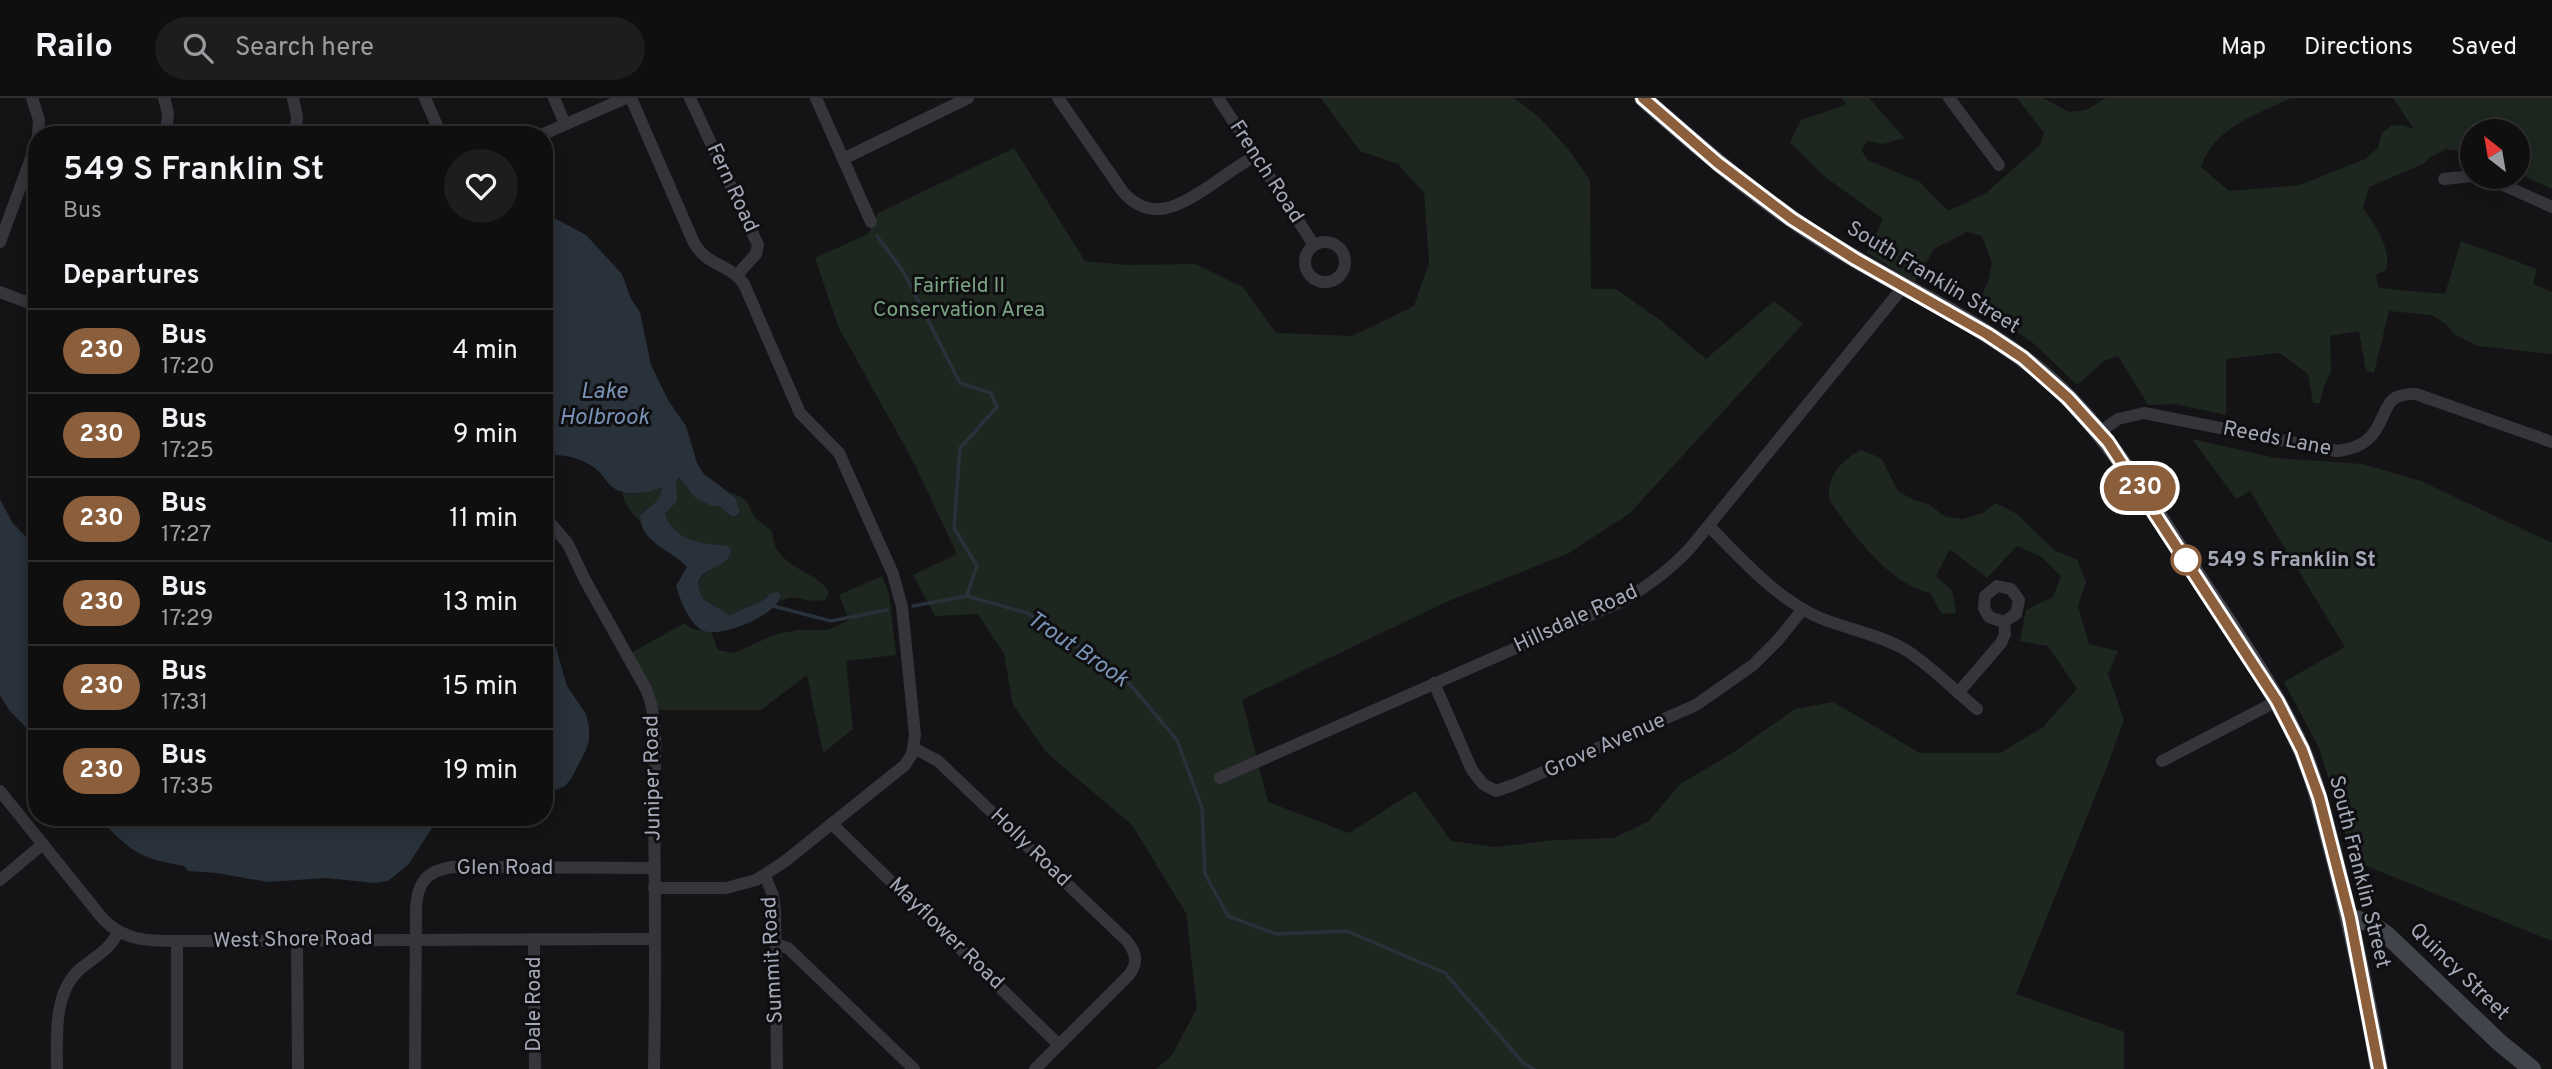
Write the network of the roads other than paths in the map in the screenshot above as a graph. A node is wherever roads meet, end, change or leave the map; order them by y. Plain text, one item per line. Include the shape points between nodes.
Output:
1 (32, 98) edge
2 (164, 98) edge
3 (293, 98) edge
4 (425, 98) edge
5 (554, 98) edge
6 (628, 98) edge
7 (690, 98) edge
8 (816, 98) edge
9 (968, 98) edge
10 (1058, 98) edge
11 (1218, 98) edge
12 (1949, 98) edge
13 (1653, 101) edge
14 (565, 124) junction
15 (39, 126) edge
16 (167, 126) edge
17 (296, 126) edge
18 (437, 126) edge
19 (553, 130) edge
20 (1256, 155) junction
21 (843, 159) junction
22 (1999, 165) dead end
23 (28, 166) edge
24 (2460, 177) edge
25 (2444, 179) dead end
26 (2512, 189) edge
27 (2552, 207) edge
28 (871, 222) dead end
29 (0, 242) edge
30 (1314, 246) dead end
31 (737, 275) junction
32 (1904, 286) junction
33 (0, 292) edge
34 (28, 303) edge
35 (2100, 432) junction
36 (2552, 442) edge
37 (553, 526) edge
38 (1709, 526) junction
39 (1803, 609) junction
40 (2004, 622) dead end
41 (1434, 684) junction
42 (1958, 693) junction
43 (2277, 701) junction
44 (1977, 709) dead end
45 (914, 748) junction
46 (2162, 761) dead end
47 (1220, 778) dead end
48 (0, 791) edge
49 (832, 824) junction
50 (28, 826) edge
51 (28, 826) edge
52 (43, 844) junction
53 (654, 868) junction
54 (765, 876) junction
55 (0, 880) edge
56 (654, 888) junction
57 (2350, 918) junction
58 (118, 932) junction
59 (415, 939) junction
60 (534, 939) junction
61 (654, 939) junction
62 (297, 940) junction
63 (177, 942) junction
64 (775, 944) junction
65 (1059, 1045) junction
66 (57, 1069) edge
67 (177, 1069) edge
68 (298, 1069) edge
69 (415, 1069) edge
70 (535, 1069) edge
71 (654, 1069) edge
72 (776, 1069) edge
73 (914, 1069) edge
74 (1035, 1069) edge
75 (2379, 1069) edge
76 (2532, 1069) edge

1 - 15 street
2 - 16 street
3 - 17 street
4 - 18 street
5 - 14 street
6 - 14 street
6 - 31 street via 698,249 711,262
7 - 31 street, Fern Road via 757,241 756,254
8 - 21 street
9 - 21 street
10 - 20 street via 1118,186 1145,208 1165,209 1184,202
11 - 20 street, French Road
12 - 22 street
13 - 32 main road, South Franklin Street via 1718,163 1769,203
14 - 19 street
20 - 30 street, French Road
21 - 28 street
23 - 29 street
24 - 25 street
26 - 27 street
31 - 45 street via 800,413 839,453 893,574 902,607
32 - 35 main road, South Franklin Street via 2032,365
32 - 38 street, Hillsdale Road
33 - 34 street
35 - 36 street, Reeds Lane via 2118,419 2144,413 2337,451 2365,443 2393,399 2416,394
35 - 43 main road, South Franklin Street
37 - 53 street, Juniper Road via 568,544 649,695
38 - 39 street
38 - 41 street, Hillsdale Road via 1666,572 1635,594
39 - 41 street, Grove Avenue via 1753,665 1696,705 1496,791 1472,770
39 - 42 street via 1905,650
40 - 42 street via 2001,643
41 - 47 street, Hillsdale Road
42 - 44 street
43 - 46 street
43 - 57 main road, South Franklin Street via 2312,776
45 - 49 street, Summit Road via 905,765
45 - 65 street, Holly Road via 938,761 1126,940 1136,957 1129,975
48 - 50 street
49 - 54 street, Summit Road
49 - 65 street, Mayflower Road
51 - 52 street
52 - 55 street
52 - 58 street
53 - 56 street, Juniper Road
53 - 59 street, Glen Road via 439,870 420,884
54 - 56 street via 733,887
54 - 64 street, Summit Road via 774,902
56 - 61 street, Juniper Road
57 - 75 main road, South Franklin Street
57 - 76 main road, Quincy Street via 2368,922 2388,935
58 - 63 street, West Shore Road
58 - 66 street via 66,989 58,1016
59 - 60 street, West Shore Road
59 - 62 street, West Shore Road
59 - 69 street, Glen Road
60 - 61 street, West Shore Road
60 - 70 street, Dale Road
61 - 71 street, Juniper Road
62 - 63 street, West Shore Road
62 - 68 street
63 - 67 street
64 - 72 street, Summit Road
64 - 73 street via 789,948
65 - 74 street

